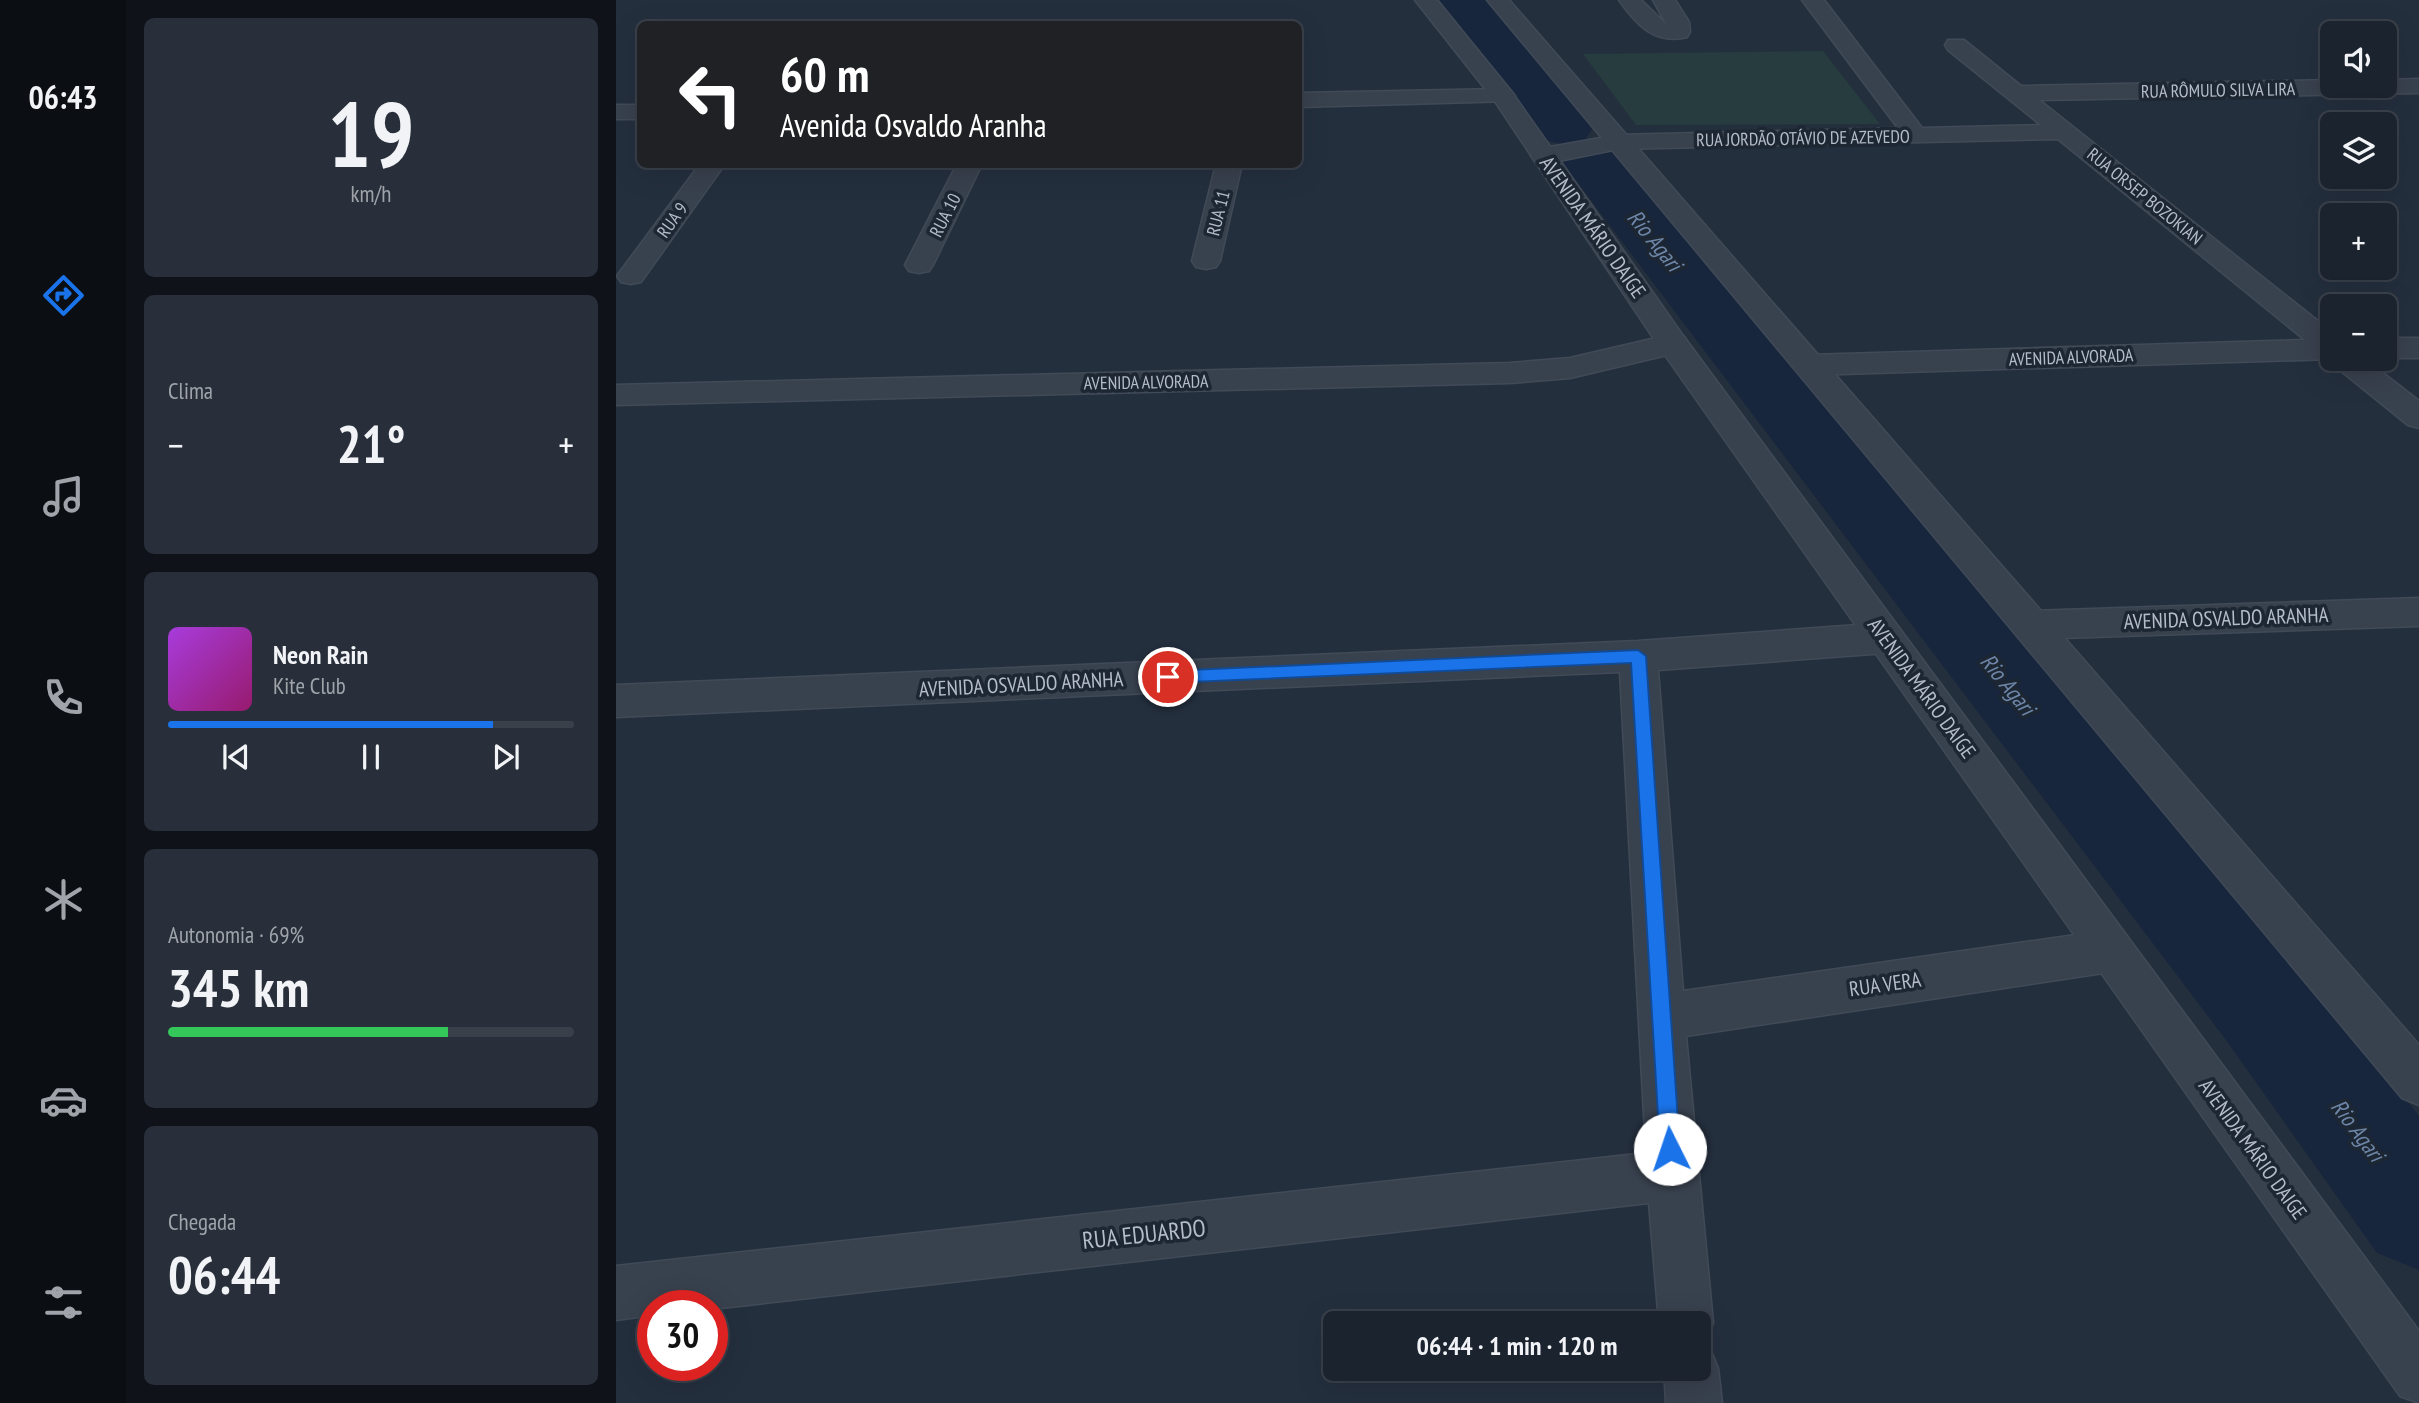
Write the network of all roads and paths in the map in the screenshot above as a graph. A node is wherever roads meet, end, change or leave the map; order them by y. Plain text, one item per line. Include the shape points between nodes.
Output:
1 (1426, 0) edge
2 (1498, 0) edge
3 (1630, 0) edge
4 (1664, 0) edge
5 (1813, 0) edge
6 (1956, 45) dead end
7 (2419, 86) edge
8 (2016, 93) junction
9 (1503, 96) junction
10 (1302, 100) edge
11 (637, 112) edge
12 (616, 113) edge
13 (2064, 132) junction
14 (1915, 135) junction
15 (1618, 142) junction
16 (1544, 156) junction
17 (710, 168) edge
18 (968, 168) edge
19 (1228, 168) edge
20 (1206, 261) dead end
21 (919, 265) dead end
22 (631, 276) dead end
23 (2320, 339) edge
24 (1673, 344) junction
25 (2397, 348) edge
26 (2419, 348) edge
27 (2320, 349) edge
28 (1809, 365) junction
29 (2361, 371) edge
30 (616, 395) edge
31 (2419, 417) edge
32 (2419, 611) edge
33 (2032, 625) junction
34 (1886, 638) junction
35 (1638, 656) junction
36 (616, 701) edge
37 (2110, 951) junction
38 (1661, 1017) junction
39 (2419, 1082) edge
40 (1672, 1175) junction
41 (616, 1293) edge
42 (1685, 1311) edge
43 (2419, 1377) edge
44 (1692, 1381) edge
45 (1694, 1403) edge

1 - 9 street, AVENIDA MÁRIO DAIGE
2 - 15 street
3 - 4 street via 1655,28 1679,32
5 - 14 street
6 - 8 street, RUA ORSEP BOZOKIAN
7 - 8 street, RUA RÔMULO SILVA LIRA
8 - 13 street, RUA ORSEP BOZOKIAN
9 - 10 street
9 - 16 street, AVENIDA MÁRIO DAIGE
11 - 12 street
13 - 14 street, RUA JORDÃO OTÁVIO DE AZEVEDO
13 - 23 street, RUA ORSEP BOZOKIAN
14 - 15 street, RUA JORDÃO OTÁVIO DE AZEVEDO
15 - 16 street, RUA JORDÃO OTÁVIO DE AZEVEDO
15 - 28 street
16 - 24 street, AVENIDA MÁRIO DAIGE
17 - 22 street, RUA 9
18 - 21 street, RUA 10
19 - 20 street, RUA 11
24 - 30 street, AVENIDA ALVORADA via 1570,368 1510,373
24 - 34 street, AVENIDA MÁRIO DAIGE
25 - 26 street
27 - 28 street, AVENIDA ALVORADA
28 - 33 street
29 - 31 street
32 - 33 street, AVENIDA OSVALDO ARANHA
33 - 39 street
34 - 35 street, AVENIDA OSVALDO ARANHA
34 - 37 street, AVENIDA MÁRIO DAIGE
35 - 36 street, AVENIDA OSVALDO ARANHA
35 - 38 street
37 - 38 street, RUA VERA
37 - 43 street, AVENIDA MÁRIO DAIGE
38 - 40 street
40 - 41 street, RUA EDUARDO
40 - 42 street
44 - 45 street

